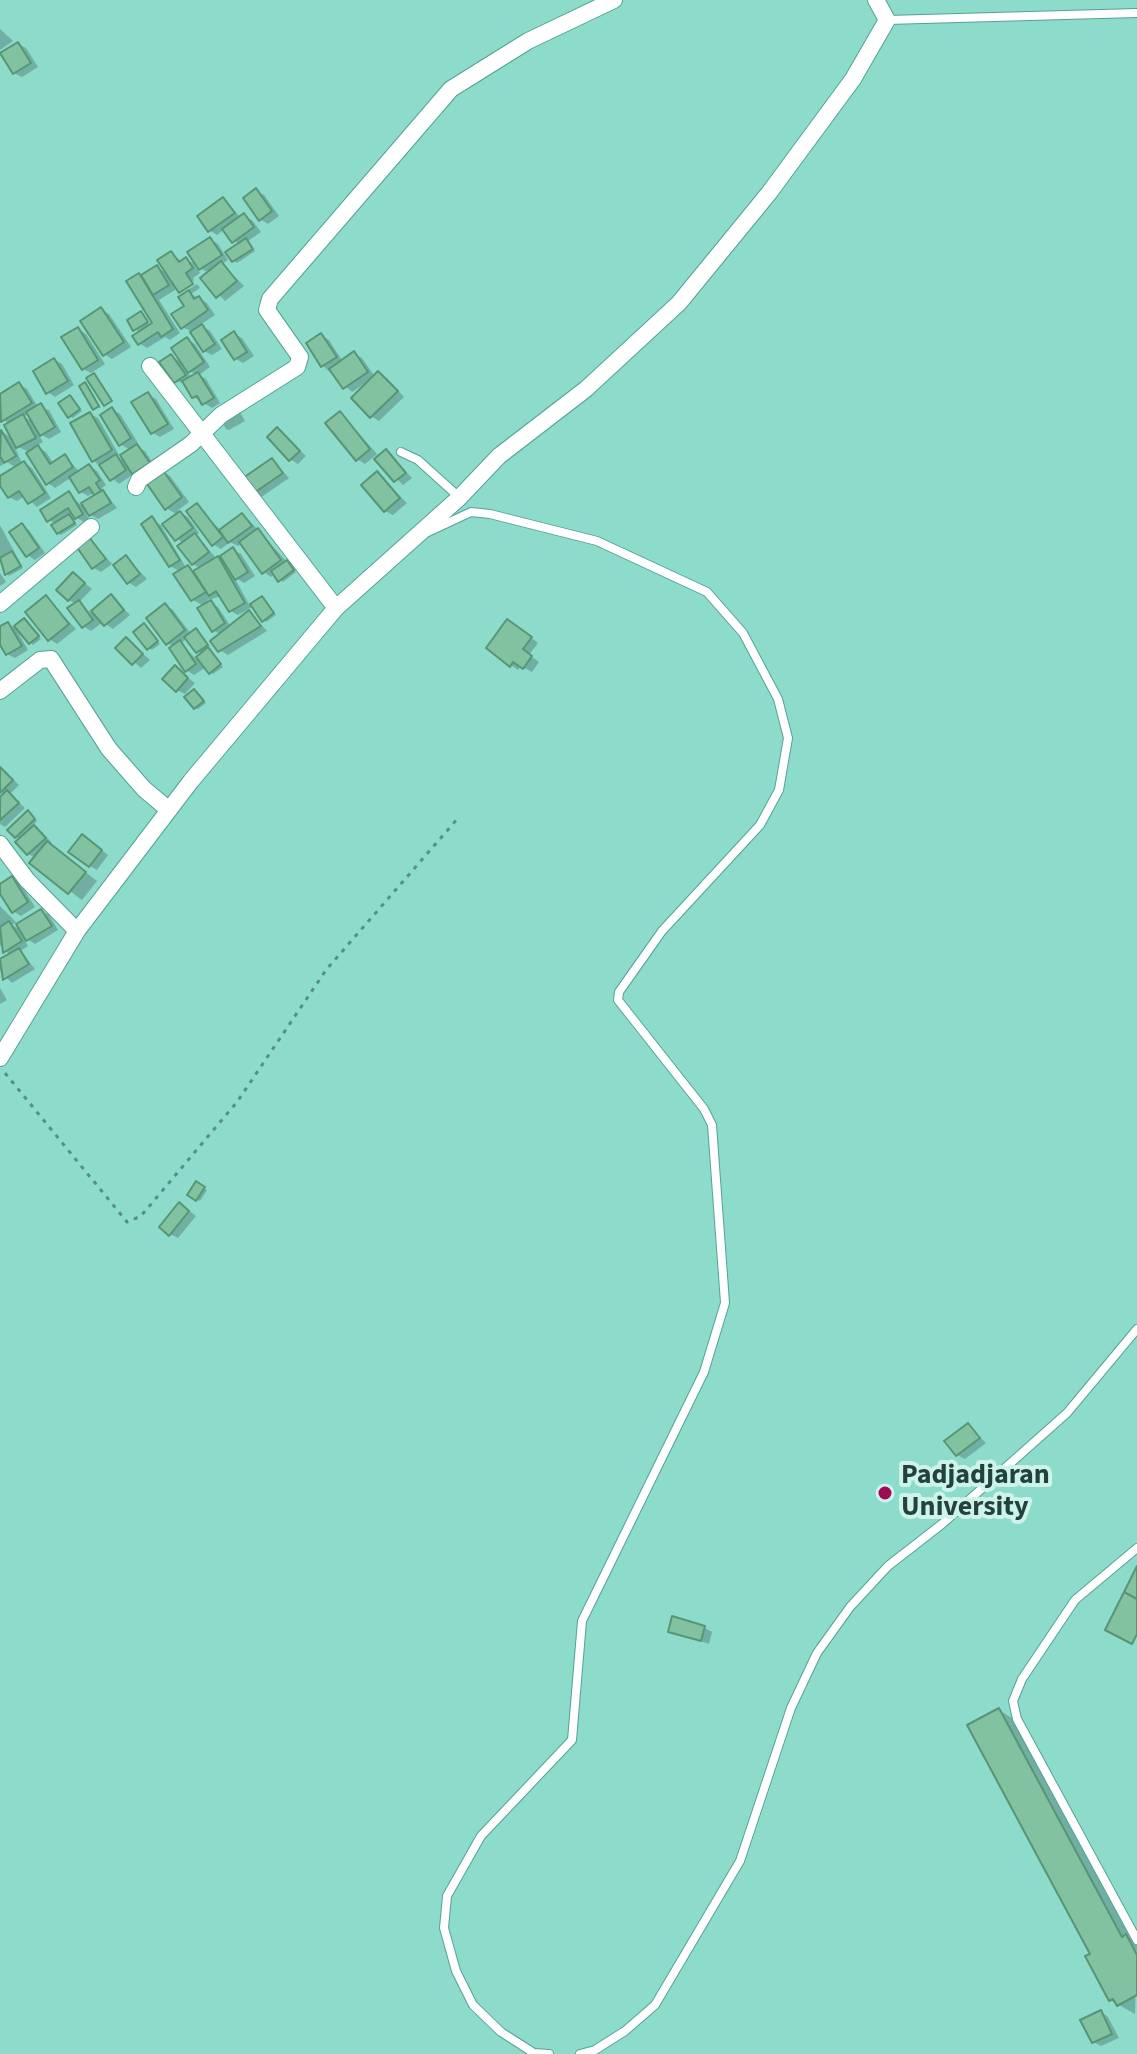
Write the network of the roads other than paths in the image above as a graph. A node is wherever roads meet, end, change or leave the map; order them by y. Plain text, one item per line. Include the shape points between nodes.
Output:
1 (614, 0) edge
2 (876, 0) edge
3 (1137, 13) edge
4 (887, 20) junction
5 (150, 366) dead end
6 (202, 433) junction
7 (401, 452) dead end
8 (136, 487) dead end
9 (459, 498) junction
10 (91, 527) dead end
11 (392, 556) junction
12 (0, 604) edge
13 (336, 608) junction
14 (0, 691) edge
15 (169, 810) junction
16 (0, 844) edge
17 (77, 931) junction
18 (0, 1058) edge
19 (1137, 1329) edge
20 (1137, 1548) edge
21 (1137, 1940) edge
22 (549, 2054) edge
23 (580, 2054) edge

1 - 6 street via 528,41 451,89 270,299 267,310 300,357 297,367
2 - 4 street
3 - 4 lane
4 - 9 street via 853,79 779,181 679,303 586,389 499,456
5 - 6 street
6 - 8 street
6 - 13 street
7 - 9 lane via 418,460
9 - 11 street
10 - 12 street
11 - 13 street
11 - 22 lane via 471,512 597,541 707,592 762,664 788,738 779,790 760,825 662,931 618,1000 712,1125 725,1303 704,1372 582,1621 572,1740 481,1836 447,1896 444,1928 473,2005 501,2032 534,2053
13 - 15 street
14 - 15 street via 40,660 51,659 109,749
15 - 17 street
16 - 17 street
17 - 18 street
19 - 23 lane via 1067,1413 888,1566 850,1607 817,1653 791,1708 740,1861 655,2005 625,2031
20 - 21 lane via 1075,1600 1013,1701 1017,1719

